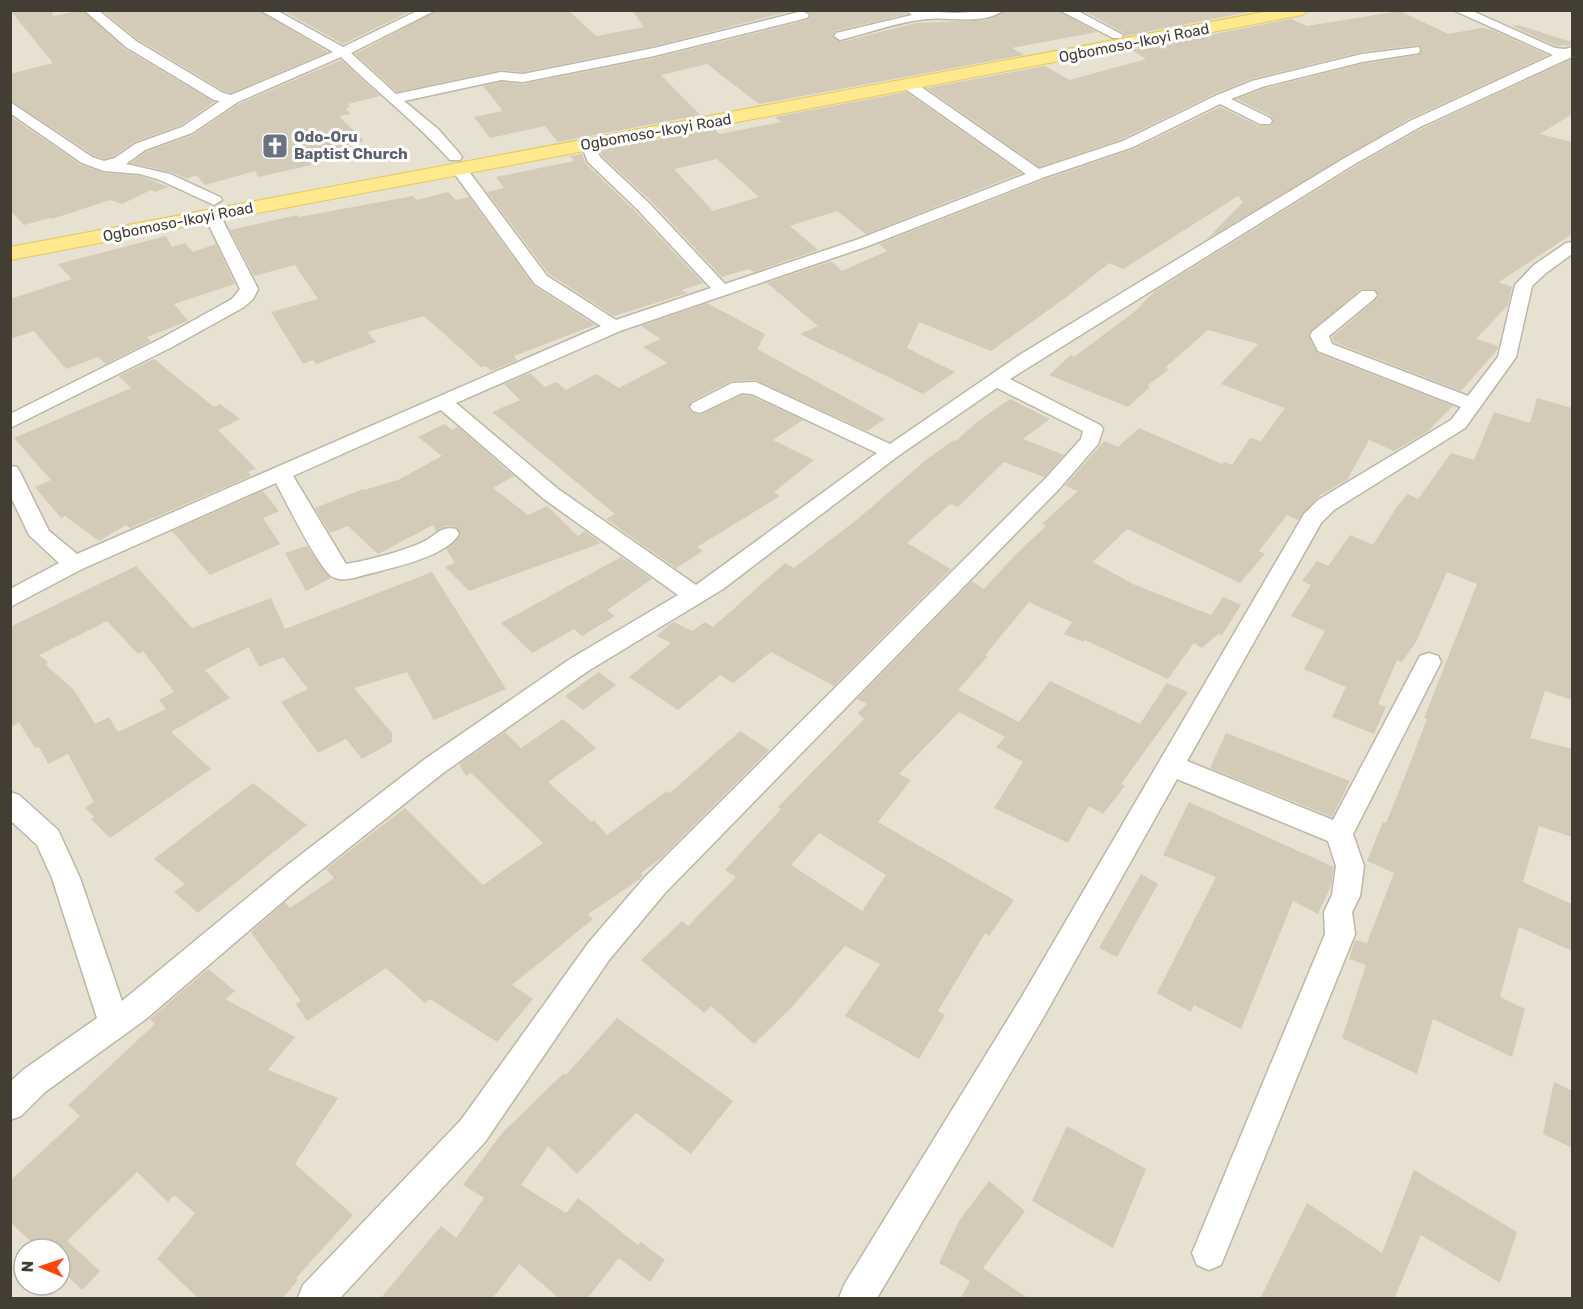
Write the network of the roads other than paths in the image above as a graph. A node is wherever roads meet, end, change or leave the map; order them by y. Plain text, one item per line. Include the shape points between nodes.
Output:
1 (90, 10) edge
2 (266, 10) edge
3 (430, 10) edge
4 (911, 10) edge
5 (998, 10) edge
6 (1065, 10) edge
7 (1248, 10) edge
8 (1302, 10) edge
9 (1459, 10) edge
10 (803, 15) dead end
11 (926, 15) junction
12 (1117, 35) junction
13 (840, 36) dead end
14 (1414, 50) dead end
15 (343, 52) junction
16 (1570, 53) edge
17 (909, 86) junction
18 (233, 99) junction
19 (393, 99) junction
20 (1220, 99) junction
21 (10, 106) edge
22 (1265, 121) dead end
23 (588, 144) junction
24 (460, 162) junction
25 (104, 166) junction
26 (1037, 175) junction
27 (213, 208) junction
28 (10, 238) edge
29 (1572, 247) edge
30 (10, 254) edge
31 (723, 291) junction
32 (1368, 295) dead end
33 (614, 327) junction
34 (998, 380) junction
35 (443, 402) junction
36 (1471, 404) junction
37 (700, 407) dead end
38 (10, 422) edge
39 (891, 452) junction
40 (10, 472) edge
41 (281, 474) junction
42 (448, 534) dead end
43 (74, 564) junction
44 (695, 596) junction
45 (10, 599) edge
46 (1429, 662) dead end
47 (1171, 765) junction
48 (10, 803) edge
49 (1339, 834) junction
50 (114, 1024) junction
51 (10, 1105) edge
52 (1209, 1253) dead end
53 (316, 1299) edge
54 (857, 1299) edge

1 - 18 street via 131,44 219,97
2 - 15 street
3 - 15 street
4 - 11 street
5 - 11 street via 960,17
6 - 12 street
7 - 12 main road, Ogbomoso-Ikoyi Road
8 - 17 main road, Ogbomoso-Ikoyi Road
9 - 16 street via 1552,51
10 - 19 street via 654,52 523,78 501,76
11 - 13 street
12 - 24 main road, Ogbomoso-Ikoyi Road
14 - 20 street via 1362,58 1257,84
15 - 18 street
15 - 19 street
16 - 34 street via 1415,124 1348,162
17 - 23 main road, Ogbomoso-Ikoyi Road
17 - 26 street
18 - 25 street via 187,130 140,147
19 - 24 street via 433,132
20 - 22 street
20 - 26 street via 1128,144
21 - 25 street via 87,160
23 - 24 main road, Ogbomoso-Ikoyi Road
23 - 31 street via 593,159
24 - 27 main road, Ogbomoso-Ikoyi Road
24 - 33 street via 462,173 541,280
25 - 27 street via 165,177
26 - 31 street via 862,243
27 - 28 main road, Ogbomoso-Ikoyi Road
27 - 30 main road, Ogbomoso-Ikoyi Road
27 - 38 street via 249,289 247,295 166,344
29 - 36 street via 1524,285 1508,357
31 - 33 street
32 - 36 street via 1319,335 1324,347
33 - 35 street
34 - 39 street
34 - 53 street via 1093,429 1091,440 655,885 599,951 473,1131
35 - 41 street
35 - 44 street via 551,494
36 - 47 street via 1458,424 1326,505 1312,519
37 - 39 street via 739,387 756,388
39 - 44 street
40 - 43 street via 40,535
41 - 42 street via 340,572 432,547
41 - 43 street
43 - 45 street
44 - 50 street via 579,665 434,766
46 - 49 street
47 - 49 street
47 - 54 street via 1032,1008
48 - 50 street via 48,838 66,878
49 - 52 street via 1350,866 1346,896 1338,912 1340,934
50 - 51 street via 34,1081

